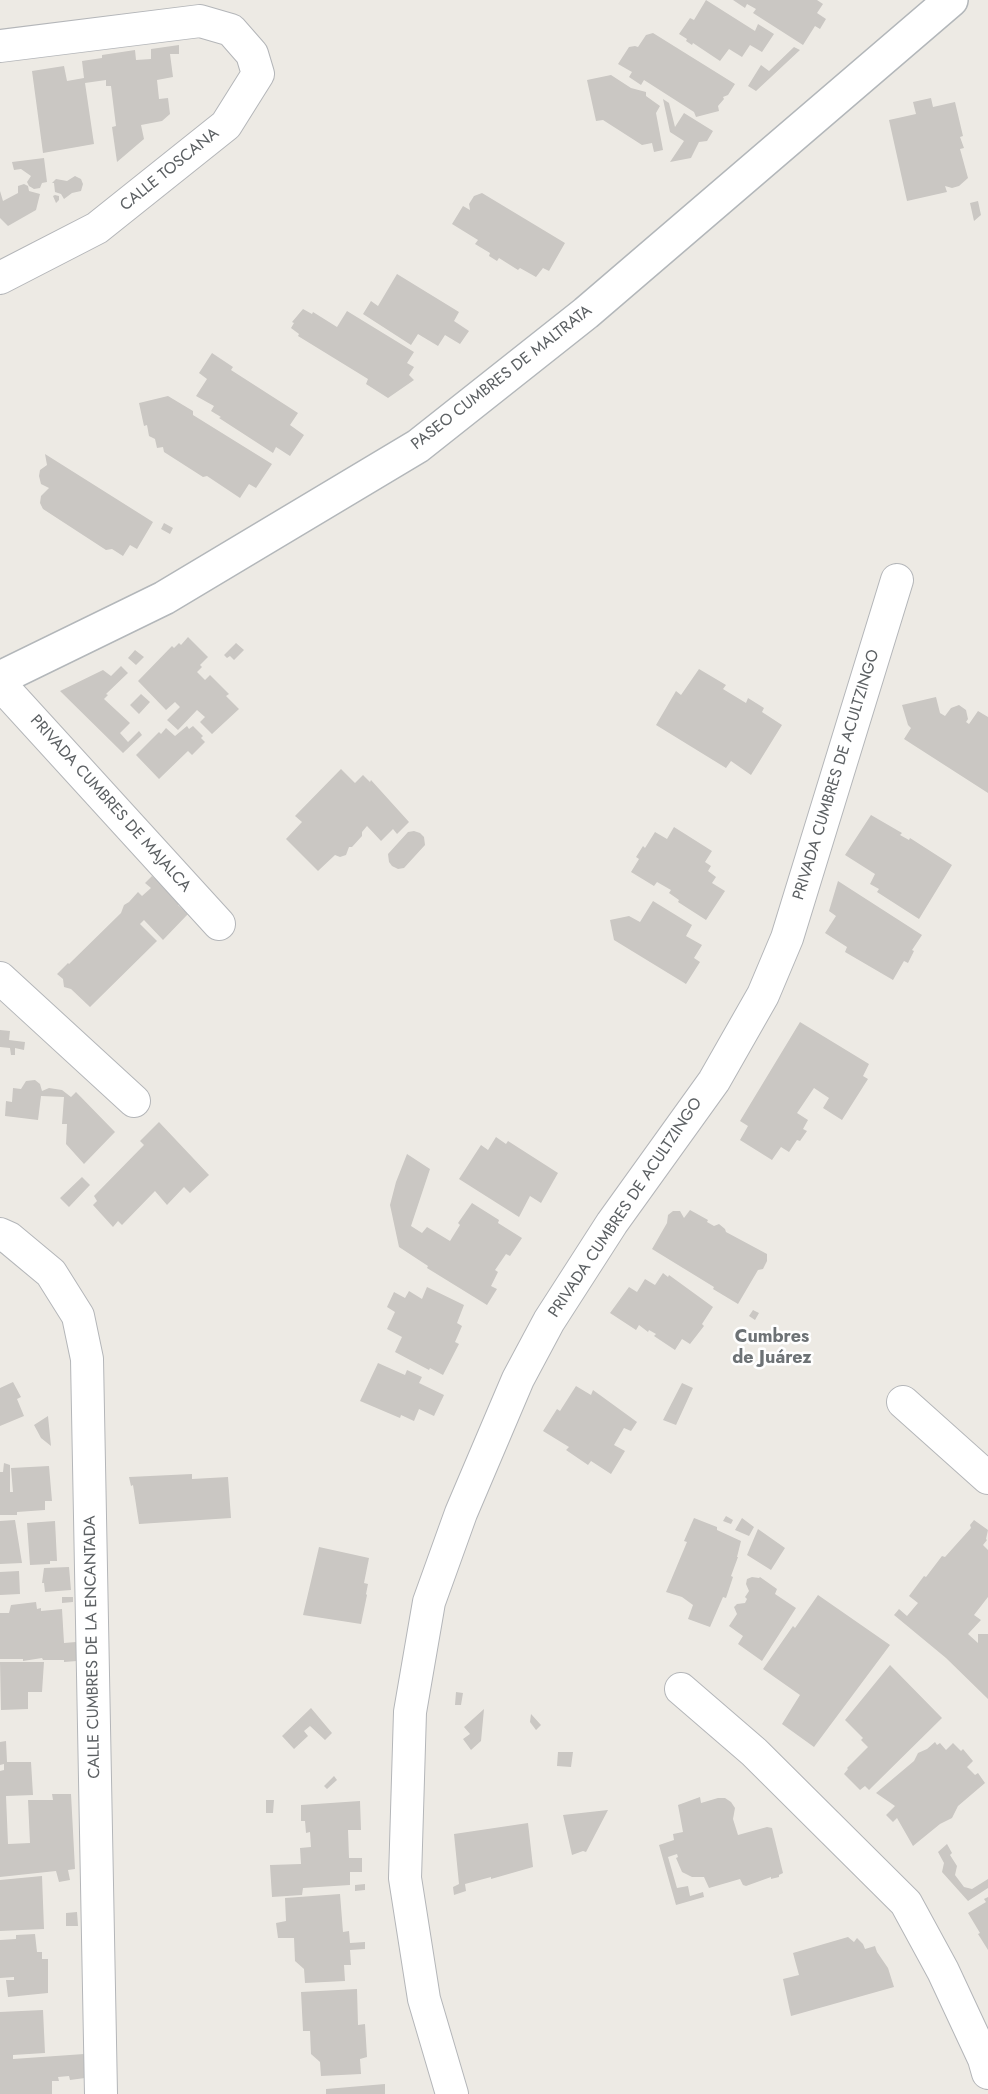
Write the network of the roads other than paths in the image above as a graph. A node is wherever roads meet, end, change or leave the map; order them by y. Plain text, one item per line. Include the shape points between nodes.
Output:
1 (951, 0) edge
2 (0, 46) edge
3 (0, 278) edge
4 (897, 580) dead end
5 (0, 678) edge
6 (0, 684) edge
7 (219, 924) dead end
8 (0, 978) edge
9 (134, 1101) dead end
10 (0, 1234) edge
11 (903, 1402) dead end
12 (988, 1478) edge
13 (681, 1689) dead end
14 (988, 2073) edge
15 (101, 2094) edge
16 (452, 2094) edge

1 - 5 street, PASEO CUMBRES DE MALTRATA via 586,313 418,446 164,598
2 - 3 street, CALLE TOSCANA via 200,21 231,30 252,54 258,74 226,125 97,228
4 - 16 street, PRIVADA CUMBRES DE ACULTZINGO via 787,938 763,995 714,1081 612,1222 549,1321 518,1380 461,1513 429,1602 410,1712 405,1878 424,1999
6 - 7 street, PRIVADA CUMBRES DE MAJALCA
8 - 9 street
10 - 15 street, CALLE CUMBRES DE LA ENCANTADA via 51,1274 78,1316 87,1359
11 - 12 street
13 - 14 street via 754,1752 906,1903 943,1971

